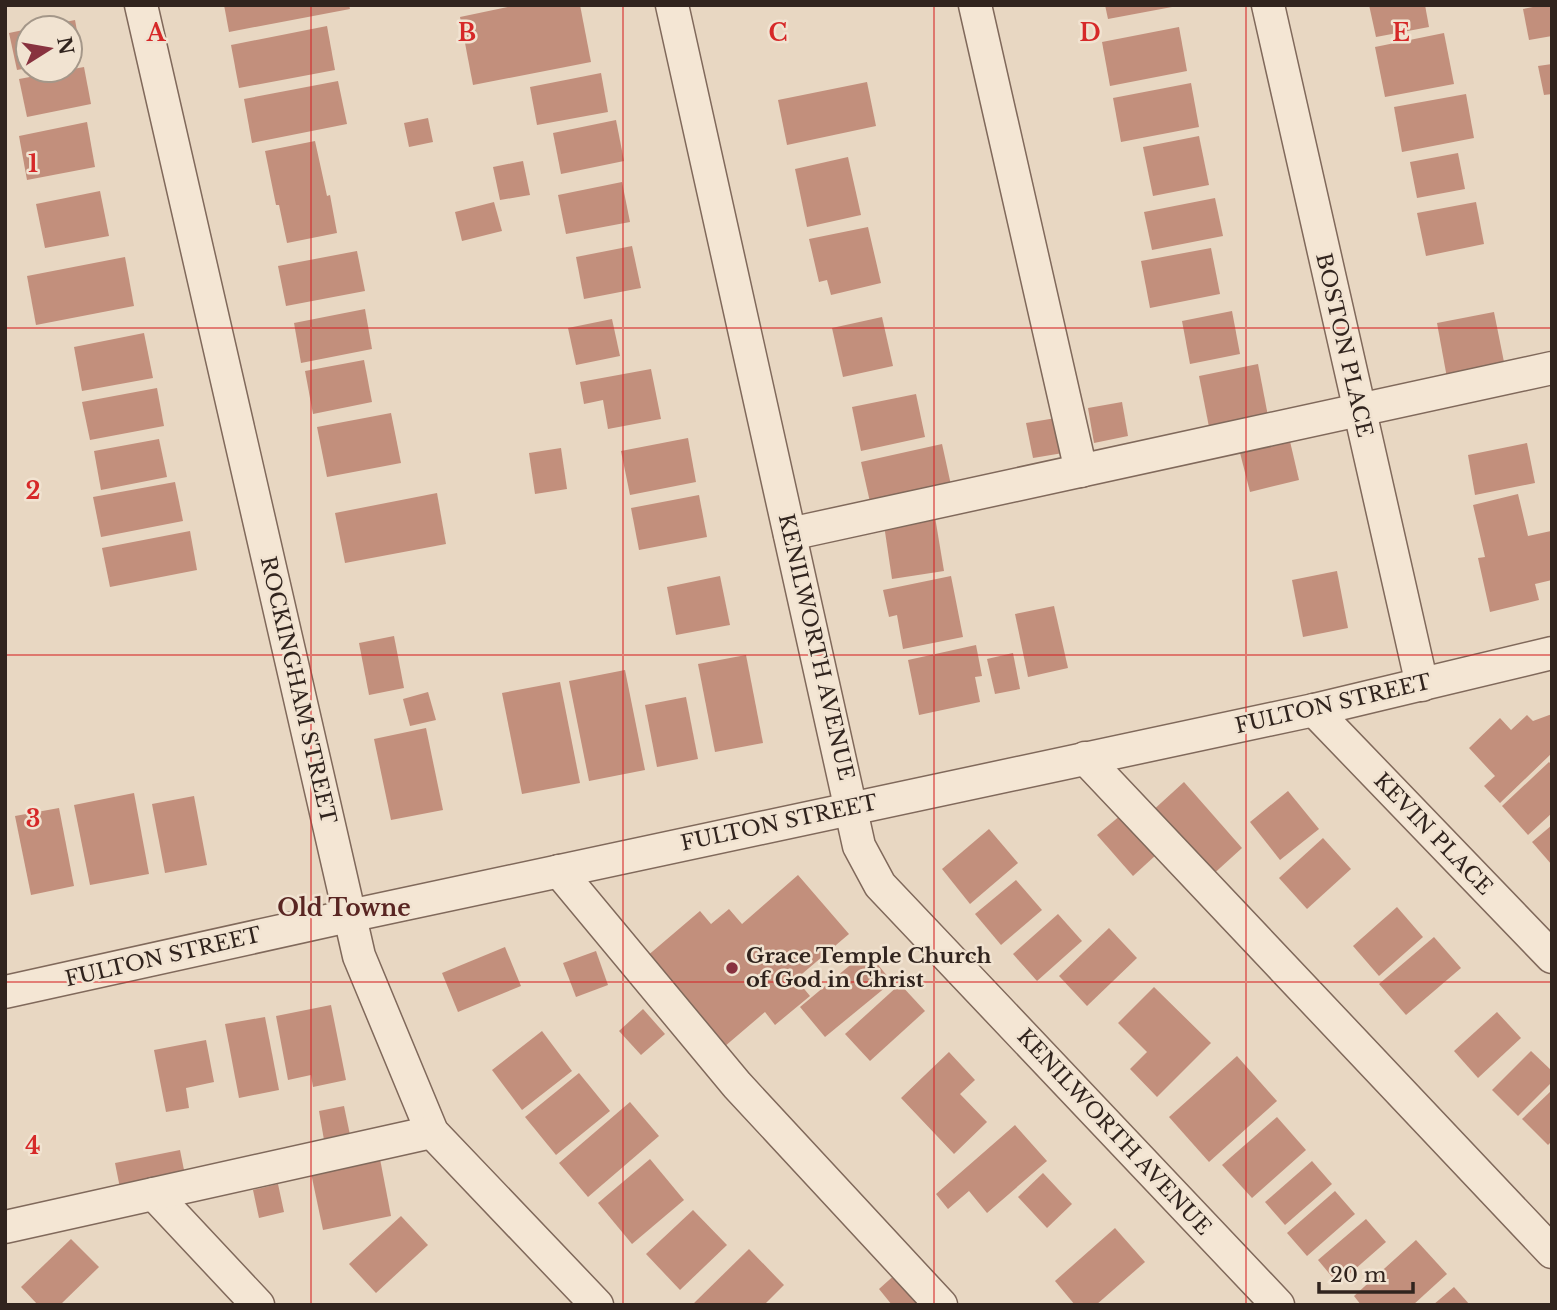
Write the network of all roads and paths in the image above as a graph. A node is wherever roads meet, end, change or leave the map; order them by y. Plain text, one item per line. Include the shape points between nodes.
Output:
1 (141, 5) edge
2 (672, 5) edge
3 (975, 5) edge
4 (1268, 5) edge
5 (1552, 368) edge
6 (1359, 411) junction
7 (1081, 471) junction
8 (790, 534) junction
9 (1552, 653) edge
10 (1422, 685) junction
11 (1314, 710) junction
12 (1085, 758) junction
13 (852, 808) junction
14 (559, 871) junction
15 (349, 916) junction
16 (1552, 957) edge
17 (5, 992) edge
18 (432, 1132) junction
19 (154, 1194) junction
20 (5, 1227) edge
21 (1552, 1252) edge
22 (258, 1305) edge
23 (597, 1305) edge
24 (941, 1305) edge
25 (1278, 1305) edge

1 - 15 street, ROCKINGHAM STREET
2 - 8 street, KENILWORTH AVENUE
3 - 7 street
4 - 6 street, BOSTON PLACE
5 - 6 street
6 - 7 street
6 - 10 street, BOSTON PLACE
7 - 8 street
8 - 13 street, KENILWORTH AVENUE
9 - 10 street, FULTON STREET
10 - 11 street, FULTON STREET
11 - 12 street, FULTON STREET
11 - 16 street, KEVIN PLACE
12 - 13 street, FULTON STREET
12 - 21 street
13 - 14 street, FULTON STREET
13 - 25 street, KENILWORTH AVENUE via 859,846 880,885
14 - 15 street, FULTON STREET
14 - 24 street via 737,1085
15 - 17 street, FULTON STREET
15 - 18 street, ROCKINGHAM STREET via 359,956
18 - 19 street
18 - 23 street, ROCKINGHAM STREET
19 - 20 street
19 - 22 street

